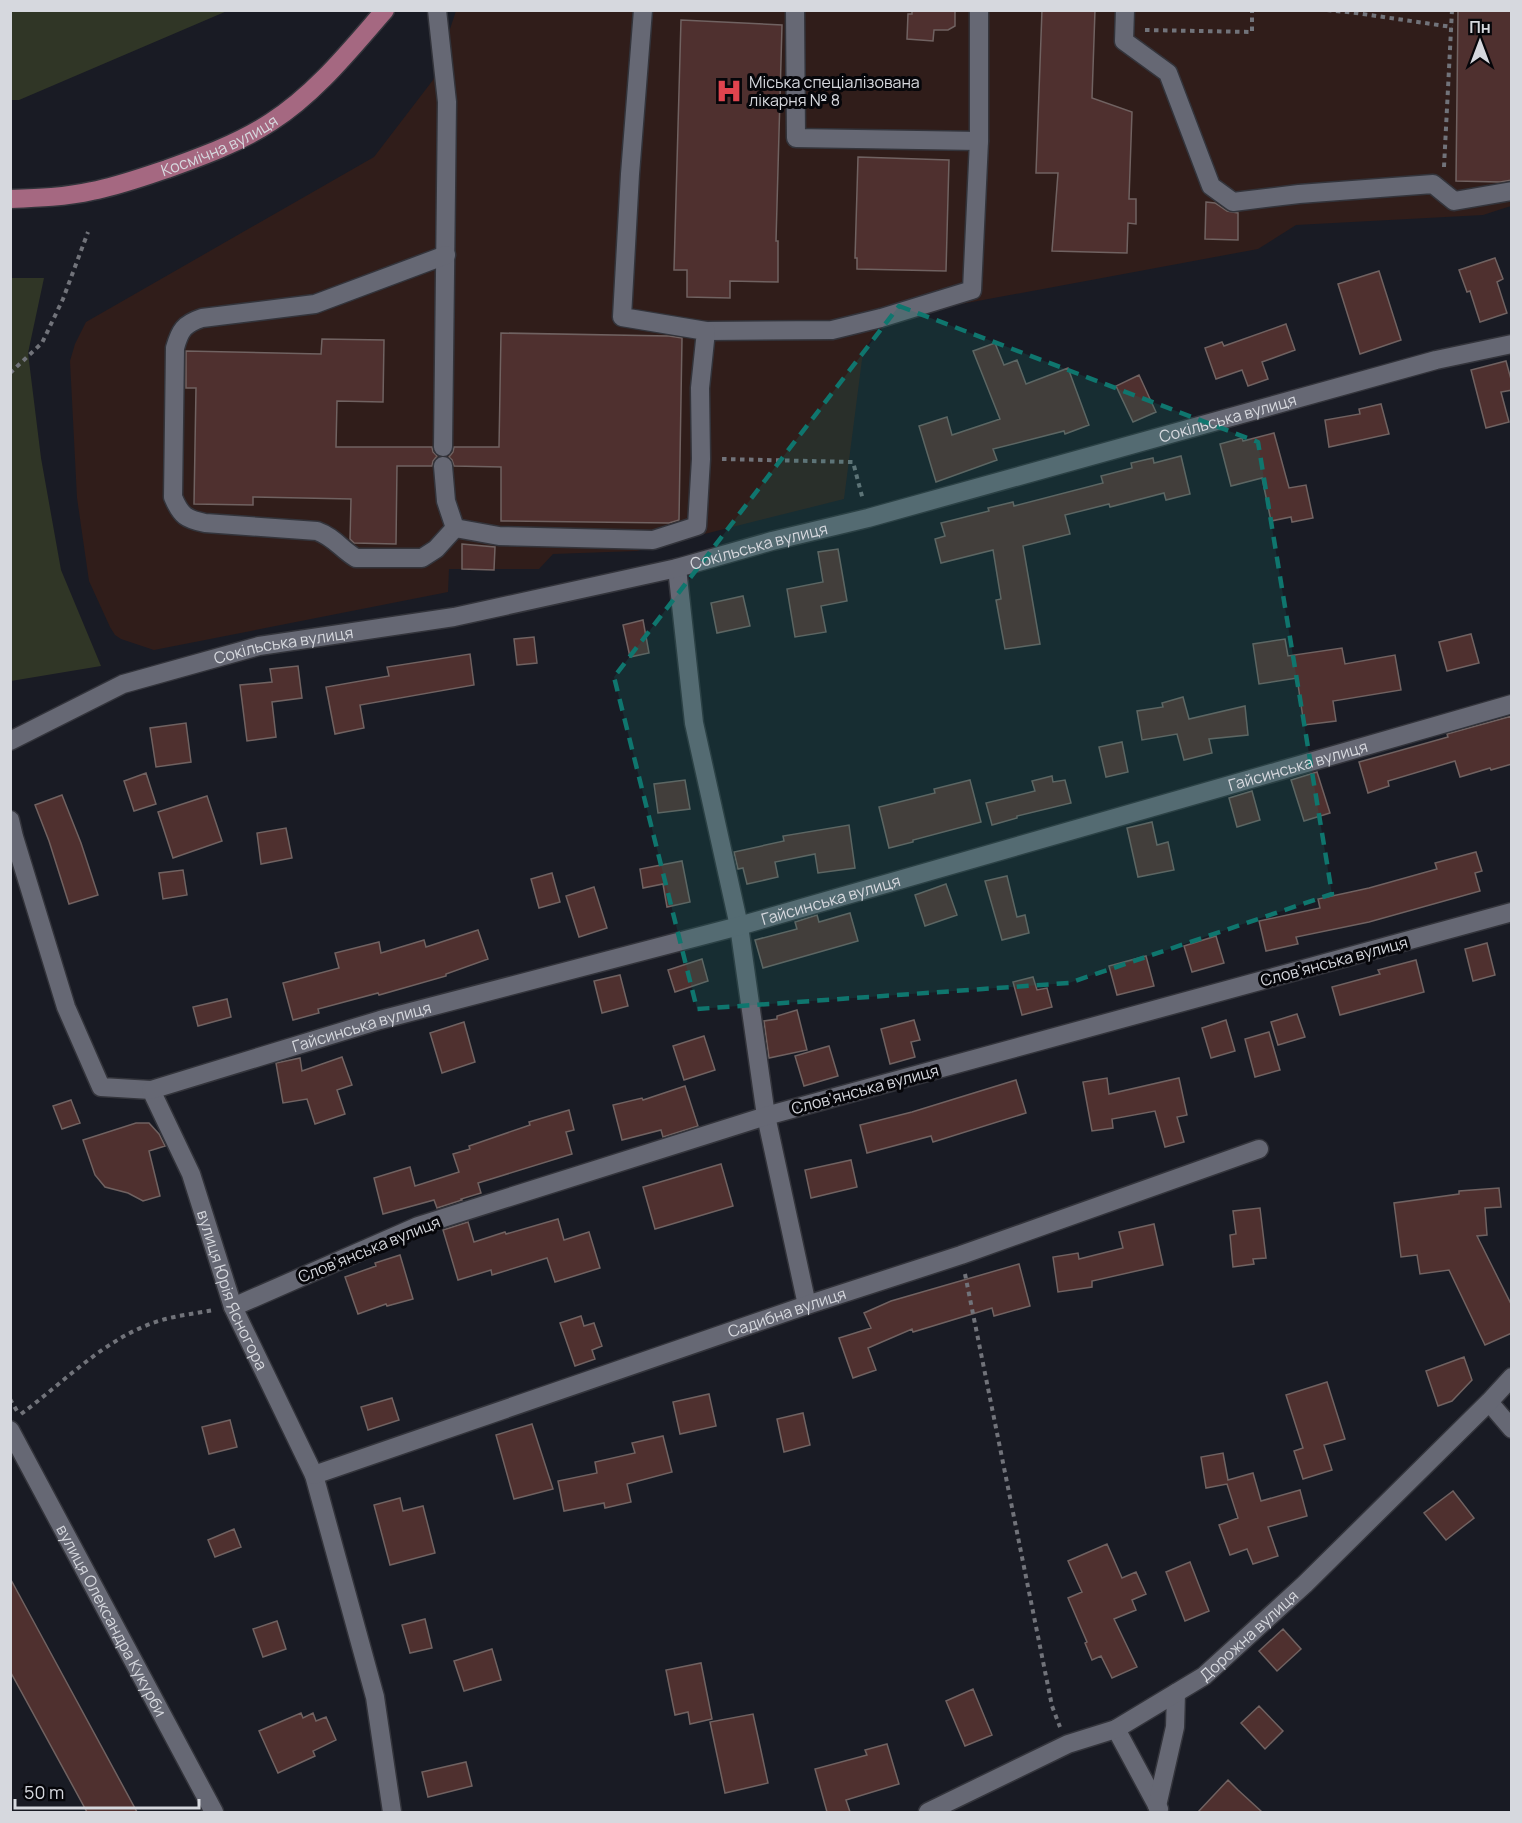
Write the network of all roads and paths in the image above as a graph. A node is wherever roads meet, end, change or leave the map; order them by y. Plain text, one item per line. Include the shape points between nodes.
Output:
1 (385, 10) edge
2 (437, 10) edge
3 (644, 10) edge
4 (795, 10) edge
5 (979, 10) edge
6 (1125, 10) edge
7 (1252, 10) edge
8 (1327, 10) edge
9 (1452, 10) edge
10 (1452, 27) junction
11 (1124, 30) junction
12 (979, 141) junction
13 (1512, 191) edge
14 (1443, 192) junction
15 (10, 199) edge
16 (88, 232) dead end
17 (446, 255) junction
18 (706, 332) junction
19 (1512, 344) edge
20 (10, 373) edge
21 (442, 447) dead end
22 (701, 459) junction
23 (443, 466) dead end
24 (868, 518) junction
25 (455, 528) junction
26 (677, 568) junction
27 (1512, 704) edge
28 (10, 741) edge
29 (10, 820) edge
30 (1512, 912) edge
31 (739, 926) junction
32 (150, 1090) junction
33 (766, 1116) junction
34 (1259, 1149) dead end
35 (961, 1255) junction
36 (807, 1305) junction
37 (232, 1306) junction
38 (1512, 1377) edge
39 (1489, 1402) junction
40 (15, 1422) edge
41 (1512, 1429) edge
42 (314, 1475) junction
43 (1176, 1693) junction
44 (1116, 1729) junction
45 (1068, 1744) junction
46 (1159, 1809) edge
47 (214, 1812) edge
48 (392, 1812) edge
49 (928, 1812) edge

1 - 15 main road, Космічна вулиця via 298,102 237,142 101,189
2 - 17 street via 447,102
3 - 18 street via 622,317
4 - 12 street via 796,138
5 - 12 street
6 - 11 street
7 - 11 path via 1252,32
8 - 10 path
9 - 10 path
10 - 14 path
11 - 14 street via 1124,41 1168,73 1210,186 1233,202 1433,184
12 - 18 street via 972,290 832,330
13 - 14 street via 1454,201
16 - 20 path via 42,343
17 - 21 street
17 - 25 street via 315,304 191,322 180,332 174,348 173,497 188,519 317,531 356,558 422,558
18 - 22 street via 700,388
19 - 24 street, Сокільська вулиця via 1436,360
22 - 24 path via 853,462
22 - 25 street via 697,526 653,540 500,536
23 - 25 street via 446,501
24 - 26 street, Сокільська вулиця
26 - 28 street, Сокільська вулиця via 454,616 259,646 123,684
26 - 31 street via 694,723
27 - 31 street, Гайсинська вулиця
29 - 32 street via 66,1007 101,1087
30 - 33 street, Словʼянська вулиця
31 - 32 street, Гайсинська вулиця via 380,1020
31 - 33 street
32 - 37 street, вулиця Юрія Ясногора via 191,1174
33 - 36 street
33 - 37 street, Словʼянська вулиця via 418,1226
34 - 35 street, Садибна вулиця
35 - 36 street, Садибна вулиця
35 - 45 path via 1052,1706
36 - 42 street, Садибна вулиця
37 - 40 path via 151,1323 112,1343 74,1370
37 - 42 street, вулиця Юрія Ясногора
38 - 39 street, Дорожна вулиця
39 - 41 street
39 - 43 street, Дорожна вулиця via 1305,1584 1204,1676
40 - 47 street, вулиця Олександра Кукурби
42 - 48 street, вулиця Юрія Ясногора via 375,1697
43 - 44 street, Дорожна вулиця
43 - 46 street via 1175,1727
44 - 45 street, Дорожна вулиця
44 - 46 street
45 - 49 street, Дорожна вулиця

